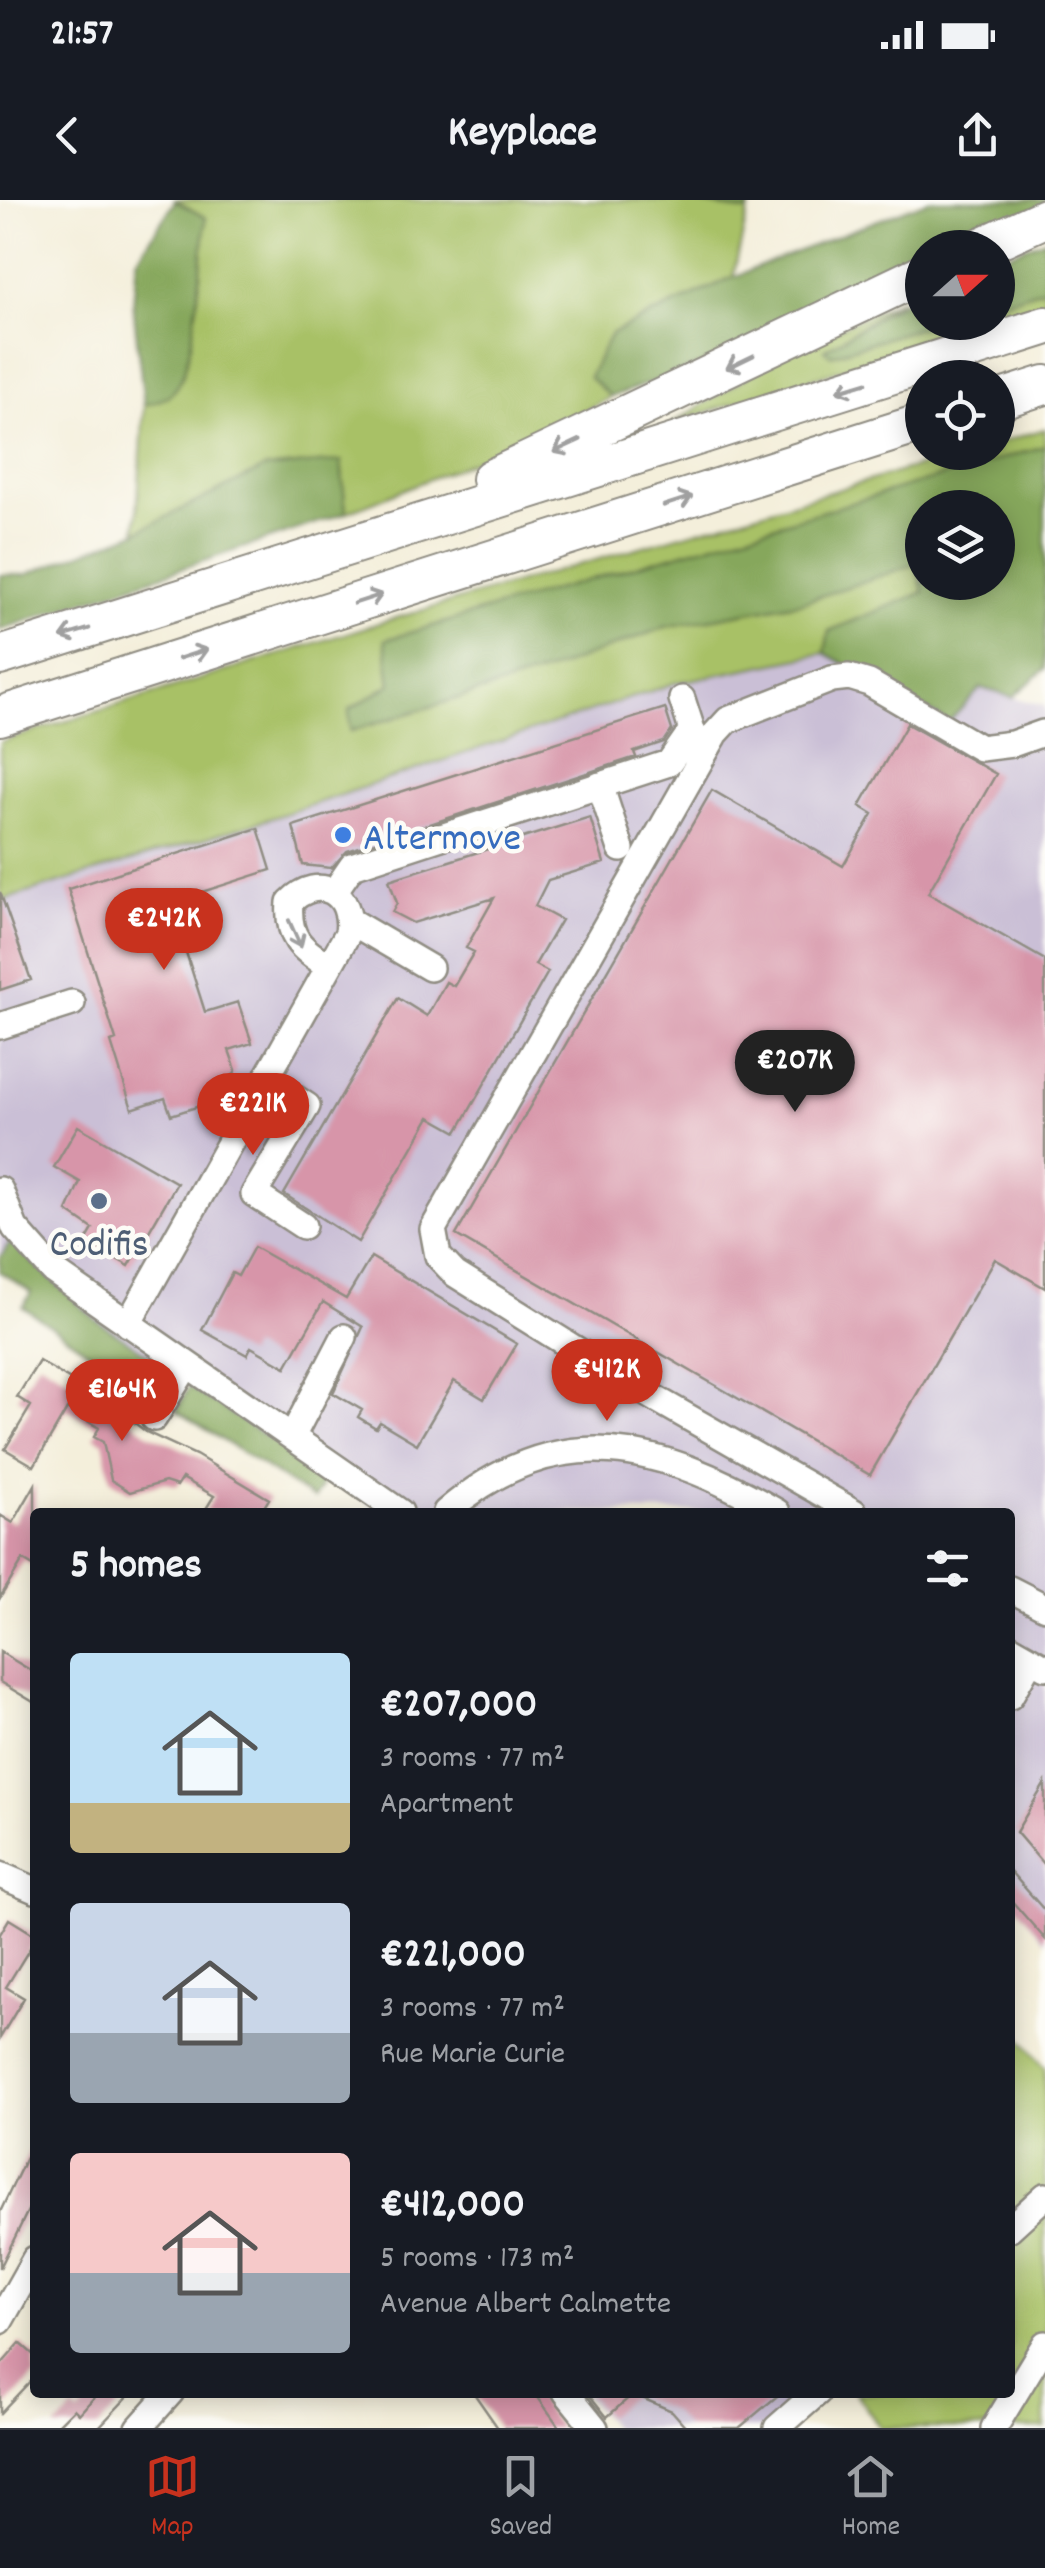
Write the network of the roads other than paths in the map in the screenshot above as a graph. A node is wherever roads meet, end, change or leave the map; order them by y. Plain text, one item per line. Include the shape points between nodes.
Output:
1 (1045, 218) edge
2 (1015, 232) edge
3 (905, 282) edge
4 (1045, 326) edge
5 (1045, 385) edge
6 (1015, 395) edge
7 (1045, 408) edge
8 (1015, 416) edge
9 (905, 429) edge
10 (905, 434) edge
11 (880, 437) junction
12 (121, 618) junction
13 (0, 656) edge
14 (682, 699) dead end
15 (0, 716) edge
16 (1044, 732) edge
17 (600, 785) junction
18 (621, 849) dead end
19 (334, 892) junction
20 (350, 921) junction
21 (330, 966) junction
22 (430, 968) dead end
23 (72, 1002) dead end
24 (0, 1026) edge
25 (266, 1079) junction
26 (0, 1190) edge
27 (303, 1226) dead end
28 (128, 1324) junction
29 (344, 1336) dead end
30 (187, 1365) junction
31 (154, 1418) dead end
32 (292, 1438) junction
33 (394, 1508) edge
34 (452, 1508) edge
35 (770, 1508) edge
36 (847, 1508) edge
37 (1015, 1592) edge
38 (1045, 1607) edge
39 (1029, 1658) edge
40 (1015, 1686) edge
41 (1, 1877) edge
42 (30, 1888) edge
43 (1045, 2196) edge
44 (1015, 2223) edge
45 (30, 2268) edge
46 (0, 2321) edge
47 (1045, 2344) edge
48 (1015, 2393) edge
49 (166, 2398) edge
50 (571, 2398) edge
51 (811, 2398) edge
52 (1012, 2398) edge
53 (139, 2428) edge
54 (595, 2428) edge
55 (777, 2428) edge
56 (994, 2428) edge

1 - 2 highway
3 -> 12 highway via 486,482
4 -> 12 highway
5 - 6 highway
7 - 8 highway
9 - 11 highway
10 - 11 highway
15 -> 11 highway
12 -> 13 highway
14 - 17 street via 692,730 669,763
16 - 36 street via 980,748 850,677 728,720 433,1229 438,1256 455,1274
17 - 18 street
17 - 19 street via 352,866
19 - 20 street
19 -> 21 street via 300,893 290,902 288,922 300,948
20 - 21 street
20 - 22 street
21 - 25 street
23 - 24 street
25 - 27 street via 308,1106 254,1194
25 - 28 street
26 - 28 street via 15,1228 40,1260
28 - 30 street
29 - 32 street
30 - 31 street
30 - 32 street
32 - 33 street
34 - 35 street via 517,1468 601,1451 692,1466
37 - 38 street
39 - 40 street
41 - 42 street
43 - 44 street
45 - 46 street
47 - 48 street
49 - 53 street
50 - 54 street
51 - 55 street
52 - 56 street

